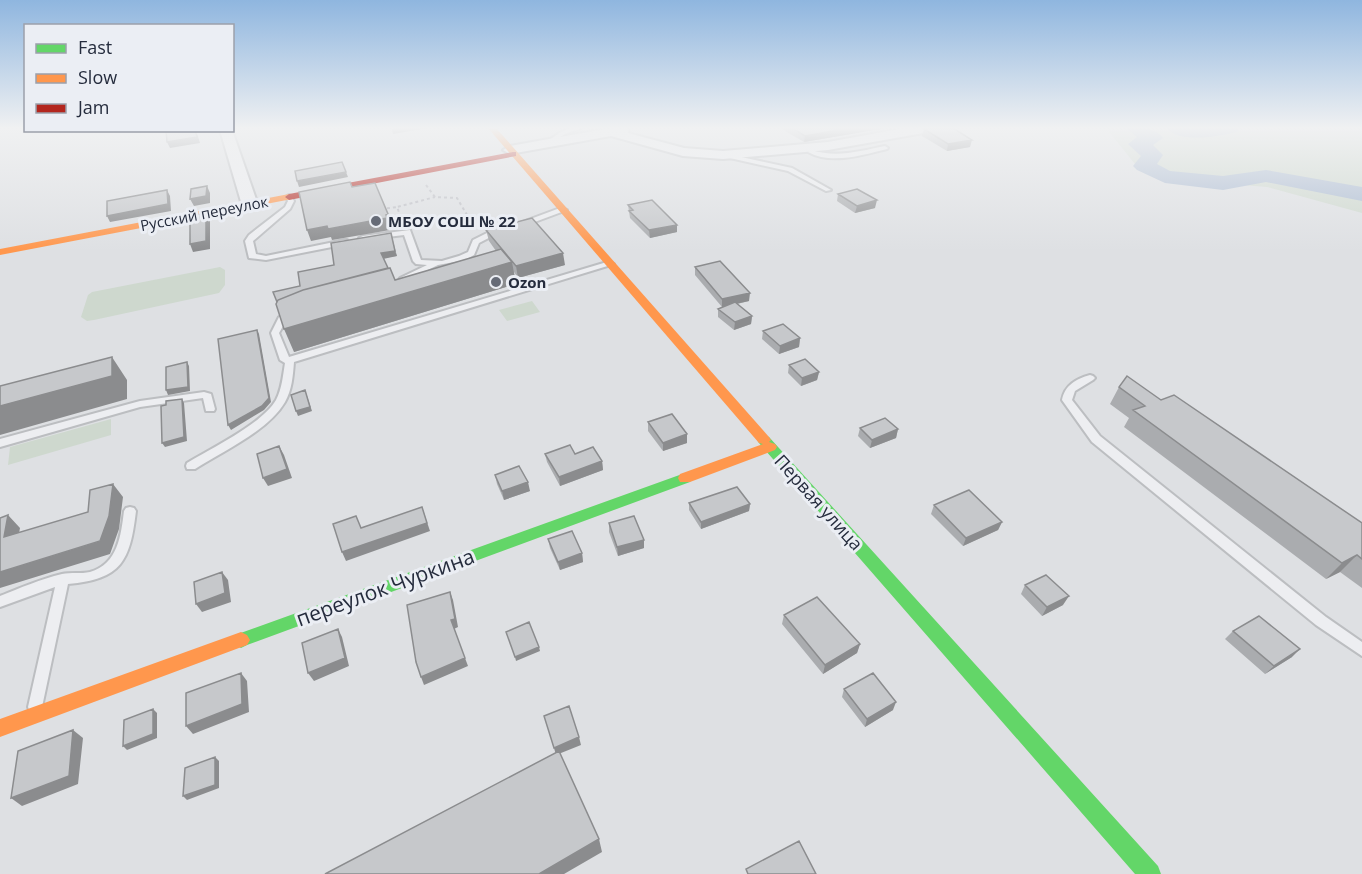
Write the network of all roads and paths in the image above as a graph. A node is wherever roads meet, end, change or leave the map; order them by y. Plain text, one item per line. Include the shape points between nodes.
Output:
1 (238, 169) edge
2 (429, 169) edge
3 (527, 169) edge
4 (789, 169) edge
5 (420, 178) dead end
6 (828, 190) dead end
7 (290, 197) junction
8 (435, 197) junction
9 (250, 205) junction
10 (397, 207) junction
11 (377, 210) edge
12 (563, 210) junction
13 (501, 229) junction
14 (407, 232) junction
15 (0, 252) edge
16 (436, 263) junction
17 (610, 264) junction
18 (391, 286) edge
19 (299, 311) edge
20 (290, 360) junction
21 (1090, 378) dead end
22 (210, 410) dead end
23 (0, 443) edge
24 (770, 447) junction
25 (191, 466) dead end
26 (130, 511) dead end
27 (63, 579) junction
28 (0, 602) edge
29 (1362, 651) edge
30 (33, 716) junction
31 (0, 728) edge
32 (1150, 874) edge

1 - 9 street
2 - 7 street, Русский переулок
3 - 12 street, Первая улица
4 - 6 lane
5 - 8 path
7 - 9 street, Русский переулок
7 - 14 lane via 288,208 249,241 252,256 266,258
8 - 10 path
8 - 13 path via 458,198 470,220
9 - 15 street, Русский переулок
10 - 11 path
10 - 14 path
12 - 13 lane
12 - 17 street, Первая улица
13 - 16 lane via 476,242 471,253 462,258
14 - 16 lane via 416,259
16 - 18 lane
17 - 20 lane
17 - 24 street, Первая улица
19 - 20 lane via 282,319 275,333 285,360
20 - 25 lane via 278,405
21 - 29 lane via 1077,384 1067,400 1096,439
22 - 23 lane via 208,396 204,395 140,404
24 - 30 street, переулок Чуркина
24 - 32 street, Первая улица
26 - 27 lane via 126,543 111,566 91,576
27 - 28 lane
27 - 30 lane
30 - 31 street, переулок Чуркина

